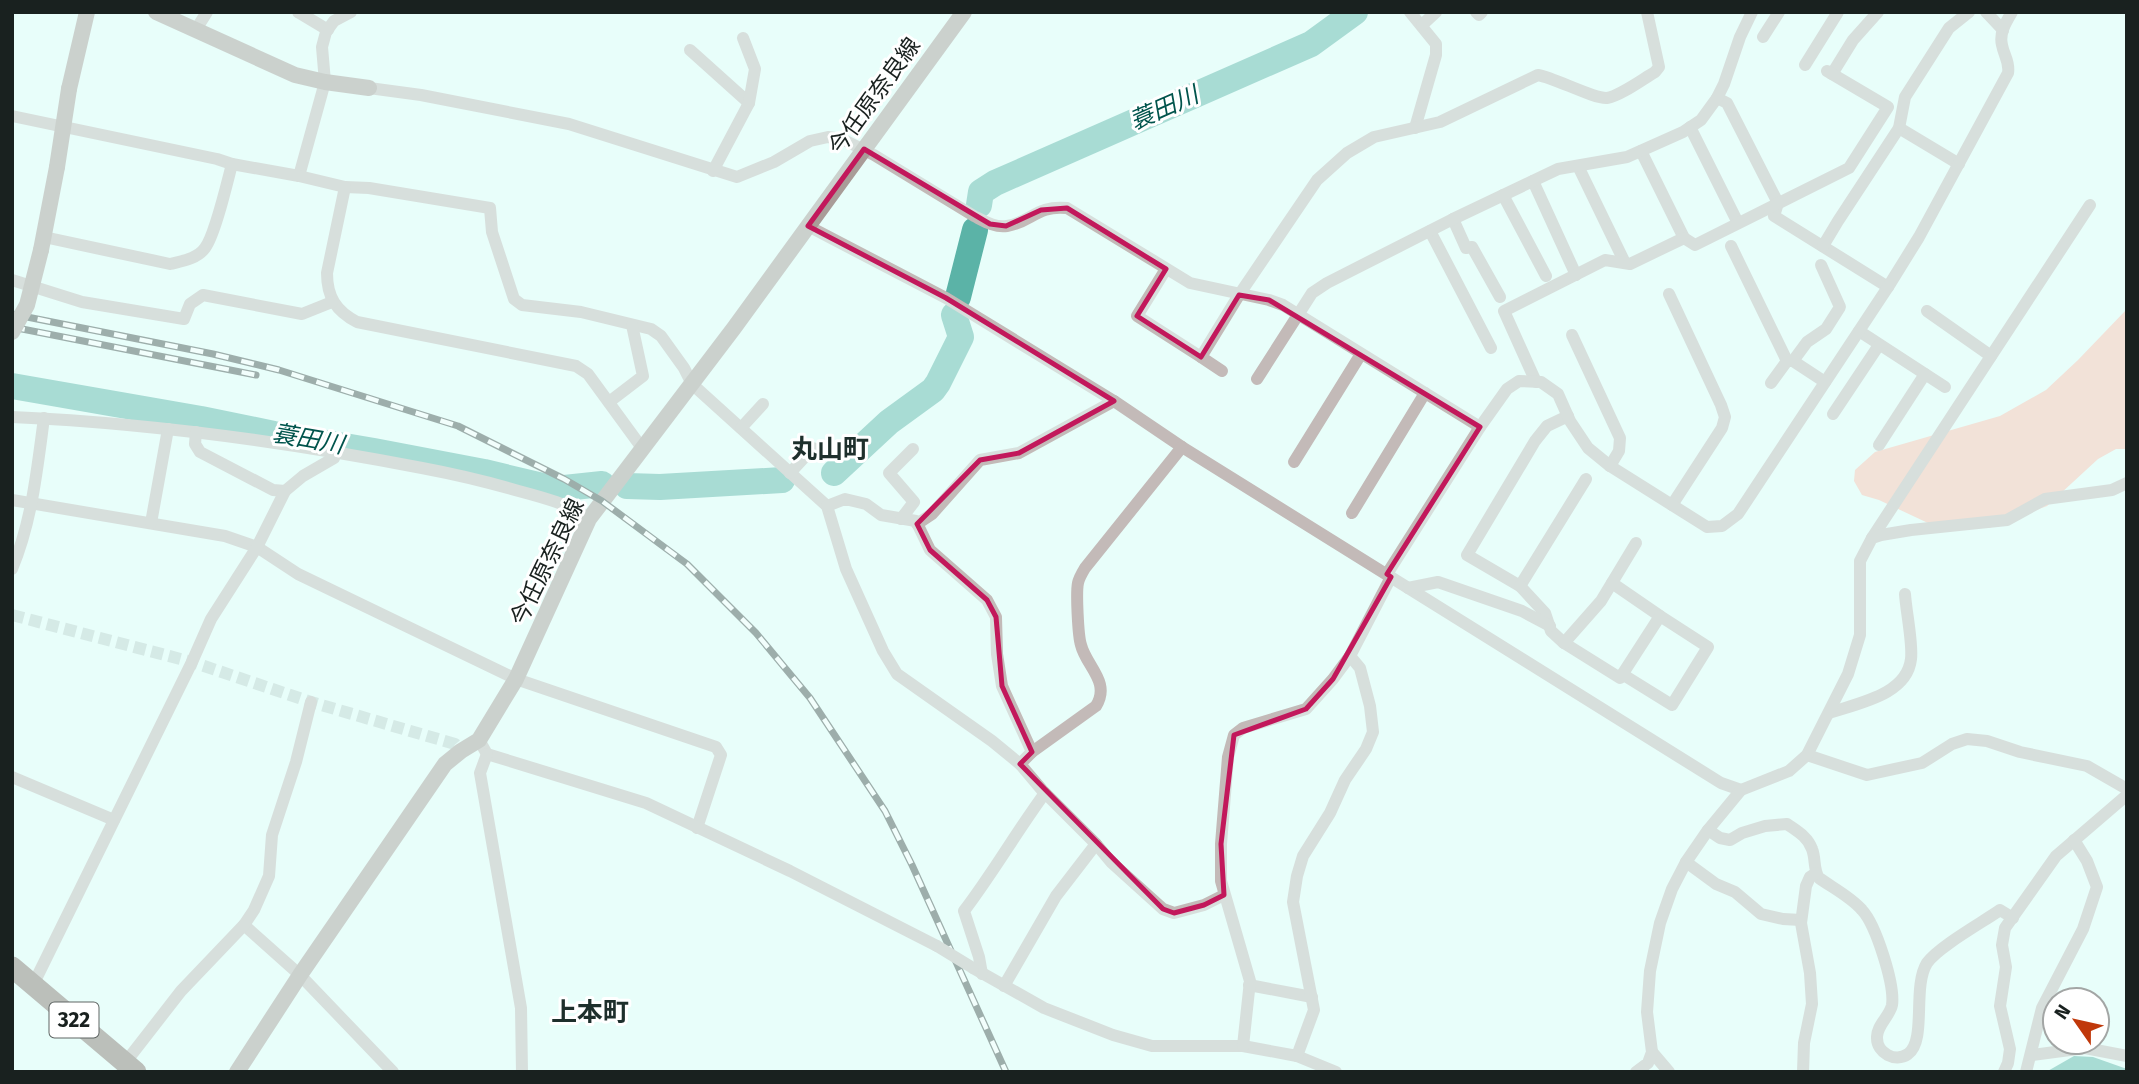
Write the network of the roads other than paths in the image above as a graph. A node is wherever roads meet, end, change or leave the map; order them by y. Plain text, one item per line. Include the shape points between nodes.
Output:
1 (87, 12) edge
2 (156, 12) edge
3 (207, 12) edge
4 (298, 12) edge
5 (351, 12) edge
6 (964, 12) edge
7 (1410, 12) edge
8 (1436, 12) edge
9 (1476, 12) edge
10 (1482, 12) edge
11 (1647, 12) edge
12 (1752, 12) edge
13 (1780, 12) edge
14 (1838, 12) edge
15 (1878, 12) edge
16 (1969, 12) edge
17 (1986, 12) edge
18 (2012, 12) edge
19 (1422, 25) junction
20 (328, 30) junction
21 (2003, 30) junction
22 (195, 32) junction
23 (1763, 37) dead end
24 (743, 38) dead end
25 (690, 50) dead end
26 (1805, 65) dead end
27 (325, 82) junction
28 (369, 88) joint
29 (1717, 98) junction
30 (749, 103) junction
31 (12, 116) edge
32 (1690, 127) junction
33 (1415, 128) junction
34 (1899, 128) junction
35 (864, 149) junction
36 (1641, 151) junction
37 (232, 164) junction
38 (1959, 164) junction
39 (1578, 166) junction
40 (713, 171) junction
41 (299, 176) junction
42 (1533, 181) junction
43 (345, 187) junction
44 (1503, 195) junction
45 (1777, 203) junction
46 (2090, 205) dead end
47 (1452, 219) junction
48 (1738, 223) junction
49 (808, 226) junction
50 (1430, 231) junction
51 (1684, 238) junction
52 (43, 243) junction
53 (1731, 246) dead end
54 (1823, 246) junction
55 (1625, 263) junction
56 (1821, 265) dead end
57 (1166, 268) junction
58 (1576, 275) junction
59 (1546, 276) dead end
60 (12, 280) edge
61 (1888, 287) junction
62 (1669, 294) dead end
63 (1239, 295) junction
64 (1500, 296) dead end
65 (332, 302) junction
66 (1927, 311) dead end
67 (1298, 315) junction
68 (632, 325) junction
69 (1858, 331) junction
70 (12, 332) edge
71 (1572, 335) dead end
72 (1879, 345) junction
73 (1491, 348) dead end
74 (1361, 354) junction
75 (1991, 356) junction
76 (1201, 358) junction
77 (1790, 361) junction
78 (1222, 371) dead end
79 (1925, 374) junction
80 (1257, 379) dead end
81 (1536, 382) junction
82 (1825, 382) junction
83 (1771, 383) dead end
84 (692, 384) junction
85 (1945, 387) dead end
86 (1426, 393) junction
87 (1114, 401) junction
88 (609, 402) junction
89 (764, 404) dead end
90 (1833, 414) dead end
91 (1568, 416) junction
92 (12, 417) edge
93 (44, 418) junction
94 (1480, 427) junction
95 (741, 428) junction
96 (168, 429) junction
97 (196, 432) junction
98 (1879, 445) dead end
99 (1182, 447) junction
100 (642, 448) junction
101 (813, 448) dead end
102 (913, 449) dead end
103 (336, 452) junction
104 (1294, 462) dead end
105 (1609, 466) junction
106 (790, 473) junction
107 (1586, 479) dead end
108 (2127, 483) edge
109 (285, 491) junction
110 (12, 500) edge
111 (32, 503) junction
112 (1672, 505) junction
113 (827, 506) junction
114 (1352, 513) dead end
115 (589, 519) junction
116 (901, 519) junction
117 (151, 523) junction
118 (917, 524) junction
119 (1872, 538) junction
120 (1636, 543) dead end
121 (257, 547) junction
122 (12, 569) edge
123 (1389, 575) junction
124 (1612, 583) junction
125 (1520, 586) junction
126 (1408, 588) junction
127 (1905, 594) dead end
128 (1660, 616) junction
129 (1550, 626) junction
130 (1564, 643) junction
131 (1350, 656) junction
132 (1622, 674) junction
133 (516, 679) junction
134 (311, 702) dead end
135 (1829, 713) junction
136 (483, 747) junction
137 (1032, 752) junction
138 (1807, 755) junction
139 (1020, 764) junction
140 (12, 777) edge
141 (1741, 790) junction
142 (2127, 792) edge
143 (1045, 793) junction
144 (114, 820) junction
145 (698, 828) junction
146 (1709, 830) junction
147 (2074, 840) junction
148 (1096, 844) junction
149 (1686, 862) junction
150 (1816, 873) junction
151 (1224, 895) junction
152 (2013, 918) junction
153 (1801, 920) junction
154 (244, 925) junction
155 (977, 971) junction
156 (300, 975) junction
157 (20, 978) edge
158 (1249, 985) junction
159 (1004, 986) junction
160 (1312, 997) junction
161 (1243, 1046) junction
162 (1651, 1052) junction
163 (2032, 1055) junction
164 (1297, 1056) junction
165 (2127, 1056) edge
166 (131, 1067) edge
167 (237, 1072) edge
168 (393, 1072) edge
169 (522, 1072) edge
170 (1336, 1072) edge
171 (1636, 1072) edge
172 (1669, 1072) edge
173 (1803, 1072) edge
174 (2004, 1072) edge
175 (2026, 1072) edge

1 - 52 main road, bridge
2 - 22 main road
3 - 22 street
4 - 20 street
5 - 20 street
6 - 35 main road, 今任原奈良線
7 - 19 street
8 - 19 street
9 - 10 street
11 - 33 street via 1659,67 1619,93 1598,96 1538,75 1440,122
12 - 29 street
13 - 23 street
14 - 26 street
15 - 45 street via 1829,73 1888,107 1849,167
16 - 34 street via 1949,28 1905,97
17 - 21 street
18 - 21 street
19 - 33 street via 1436,44 1436,55
20 - 27 street via 321,47
21 - 38 street via 2001,44 2008,73
22 - 27 main road via 295,75
24 - 30 street via 755,69
25 - 30 street
27 - 28 main road
27 - 41 street
28 - 40 street via 569,124
29 - 32 street via 1702,120
29 - 45 street via 1727,103
30 - 40 street
31 - 37 street
32 - 36 street
32 - 48 street
33 - 63 street via 1374,137 1317,180
34 - 38 street
34 - 54 street
35 - 40 street via 828,137 810,141 737,177
35 - 49 main road, 今任原奈良線
35 - 57 street via 990,224 1006,226 1053,206 1067,208
36 - 39 street
36 - 51 street
37 - 41 street
37 - 52 street via 208,242 188,260 170,264
38 - 61 street
39 - 42 street
39 - 55 street
41 - 43 street
42 - 44 street
42 - 58 street
43 - 65 street via 327,273
43 - 68 street via 490,208 492,232 514,299 522,305 581,312
44 - 47 street
44 - 59 street
45 - 48 street
45 - 54 street via 1774,216
46 - 75 street
47 - 50 street
47 - 64 street
48 - 51 street via 1695,245
49 - 84 main road, 今任原奈良線
49 - 87 street via 946,298
50 - 67 street via 1312,293
50 - 73 street
51 - 55 street
52 - 70 main road, bridge via 27,305
53 - 77 street
54 - 61 street
55 - 58 street via 1605,260
56 - 77 street via 1840,307 1826,329
57 - 63 street via 1189,283
57 - 76 street via 1137,316
58 - 81 street via 1504,311
60 - 65 street via 82,302 184,319 190,304 203,295 302,314
61 - 69 street
62 - 112 street via 1725,417
63 - 67 street via 1276,302
63 - 76 street
65 - 88 street via 356,322 576,366 589,374
66 - 75 street
67 - 74 street
67 - 80 street
68 - 84 street via 661,336
68 - 88 street via 643,376
69 - 72 street
69 - 82 street
71 - 105 street via 1620,438 1619,451
72 - 79 street
72 - 90 street
74 - 86 street
74 - 104 street
75 - 119 street
76 - 78 street
77 - 82 street
77 - 83 street
79 - 85 street
79 - 98 street
81 - 91 street via 1558,394
81 - 94 street via 1507,388
82 - 112 street via 1738,514 1722,526 1707,527
84 - 95 street
84 - 100 main road, 今任原奈良線
86 - 94 street
86 - 114 street
87 - 99 street
87 - 118 street via 1020,453 980,460 932,514
88 - 100 street
89 - 95 street
91 - 105 street via 1588,449
91 - 125 street via 1547,426 1535,441 1468,555
92 - 93 street
93 - 96 street
93 - 111 street
94 - 123 street
95 - 106 street
96 - 97 street
96 - 117 street
97 - 103 street
97 - 109 street via 200,452 273,490
99 - 123 street
99 - 137 street via 1084,568 1077,585 1081,645 1099,679 1101,698
100 - 115 main road, 今任原奈良線
101 - 106 street
102 - 116 street via 889,473 914,502
103 - 109 street via 334,458
103 - 115 street via 467,477 553,500
105 - 112 street
106 - 113 street
107 - 125 street
108 - 119 street via 2112,490 2045,499 2007,520
109 - 121 street
110 - 111 street
111 - 117 street
111 - 122 street
113 - 116 street via 845,499
113 - 139 street via 846,569 897,674
115 - 133 main road, 今任原奈良線
116 - 118 street
117 - 121 street via 225,536
118 - 137 street via 930,550 987,600 996,617 1002,686
119 - 135 street via 1860,561 1860,635
120 - 124 street
121 - 133 street via 298,573
121 - 144 street via 211,619
123 - 126 street
123 - 131 street
124 - 128 street
124 - 130 street
125 - 129 street via 1545,613
126 - 129 street via 1438,582 1522,611
126 - 141 street via 1721,783
127 - 135 street via 1911,659 1906,676 1884,693
128 - 132 street
128 - 132 street via 1708,647 1672,705
129 - 130 street
130 - 132 street via 1620,678
131 - 151 street via 1306,709 1234,735 1221,844
131 - 160 street via 1360,668 1373,732 1303,856 1297,876 1293,902
133 - 136 main road, 今任原奈良線
133 - 145 street via 716,747 721,755
134 - 154 street via 272,835 269,876
135 - 138 street
136 - 145 street via 646,803
136 - 156 main road, 今任原奈良線 via 461,751 444,764
136 - 169 street via 480,773 521,1008
137 - 139 street
138 - 141 street via 1789,771
138 - 142 street via 1867,775 1922,763 1967,739 1987,741 2087,766
139 - 143 street
140 - 144 street
141 - 146 street
142 - 147 street
143 - 148 street
143 - 155 street via 964,911 979,957
144 - 157 street
145 - 155 street, bridge via 937,946
146 - 149 street
146 - 150 street via 1730,840 1765,826 1787,824 1812,848
147 - 152 street via 2056,856
147 - 163 street via 2097,887 2083,929 2042,1008
148 - 151 street via 1163,909 1174,913
148 - 159 street via 1056,896
149 - 153 street via 1761,914
149 - 162 street via 1660,923 1650,971 1647,1012
150 - 152 street via 1863,911 1880,945 1892,1007 1876,1040 1888,1056 1908,1054 1916,1044 1921,977 1928,961 2000,910
150 - 153 street via 1806,886
151 - 158 street
152 - 174 street via 2002,945 2006,967 2000,1006 2010,1049
153 - 173 street via 1812,1004
154 - 156 street
154 - 166 street via 181,991
155 - 159 street
156 - 167 main road, 今任原奈良線
156 - 168 street
157 - 166 highway, 322
158 - 160 street
158 - 161 street
159 - 161 street via 1044,1008 1152,1046
160 - 164 street via 1314,1010
161 - 164 street
162 - 171 street via 1648,1063
162 - 172 street
163 - 165 street via 2085,1048
163 - 175 street
164 - 170 street

